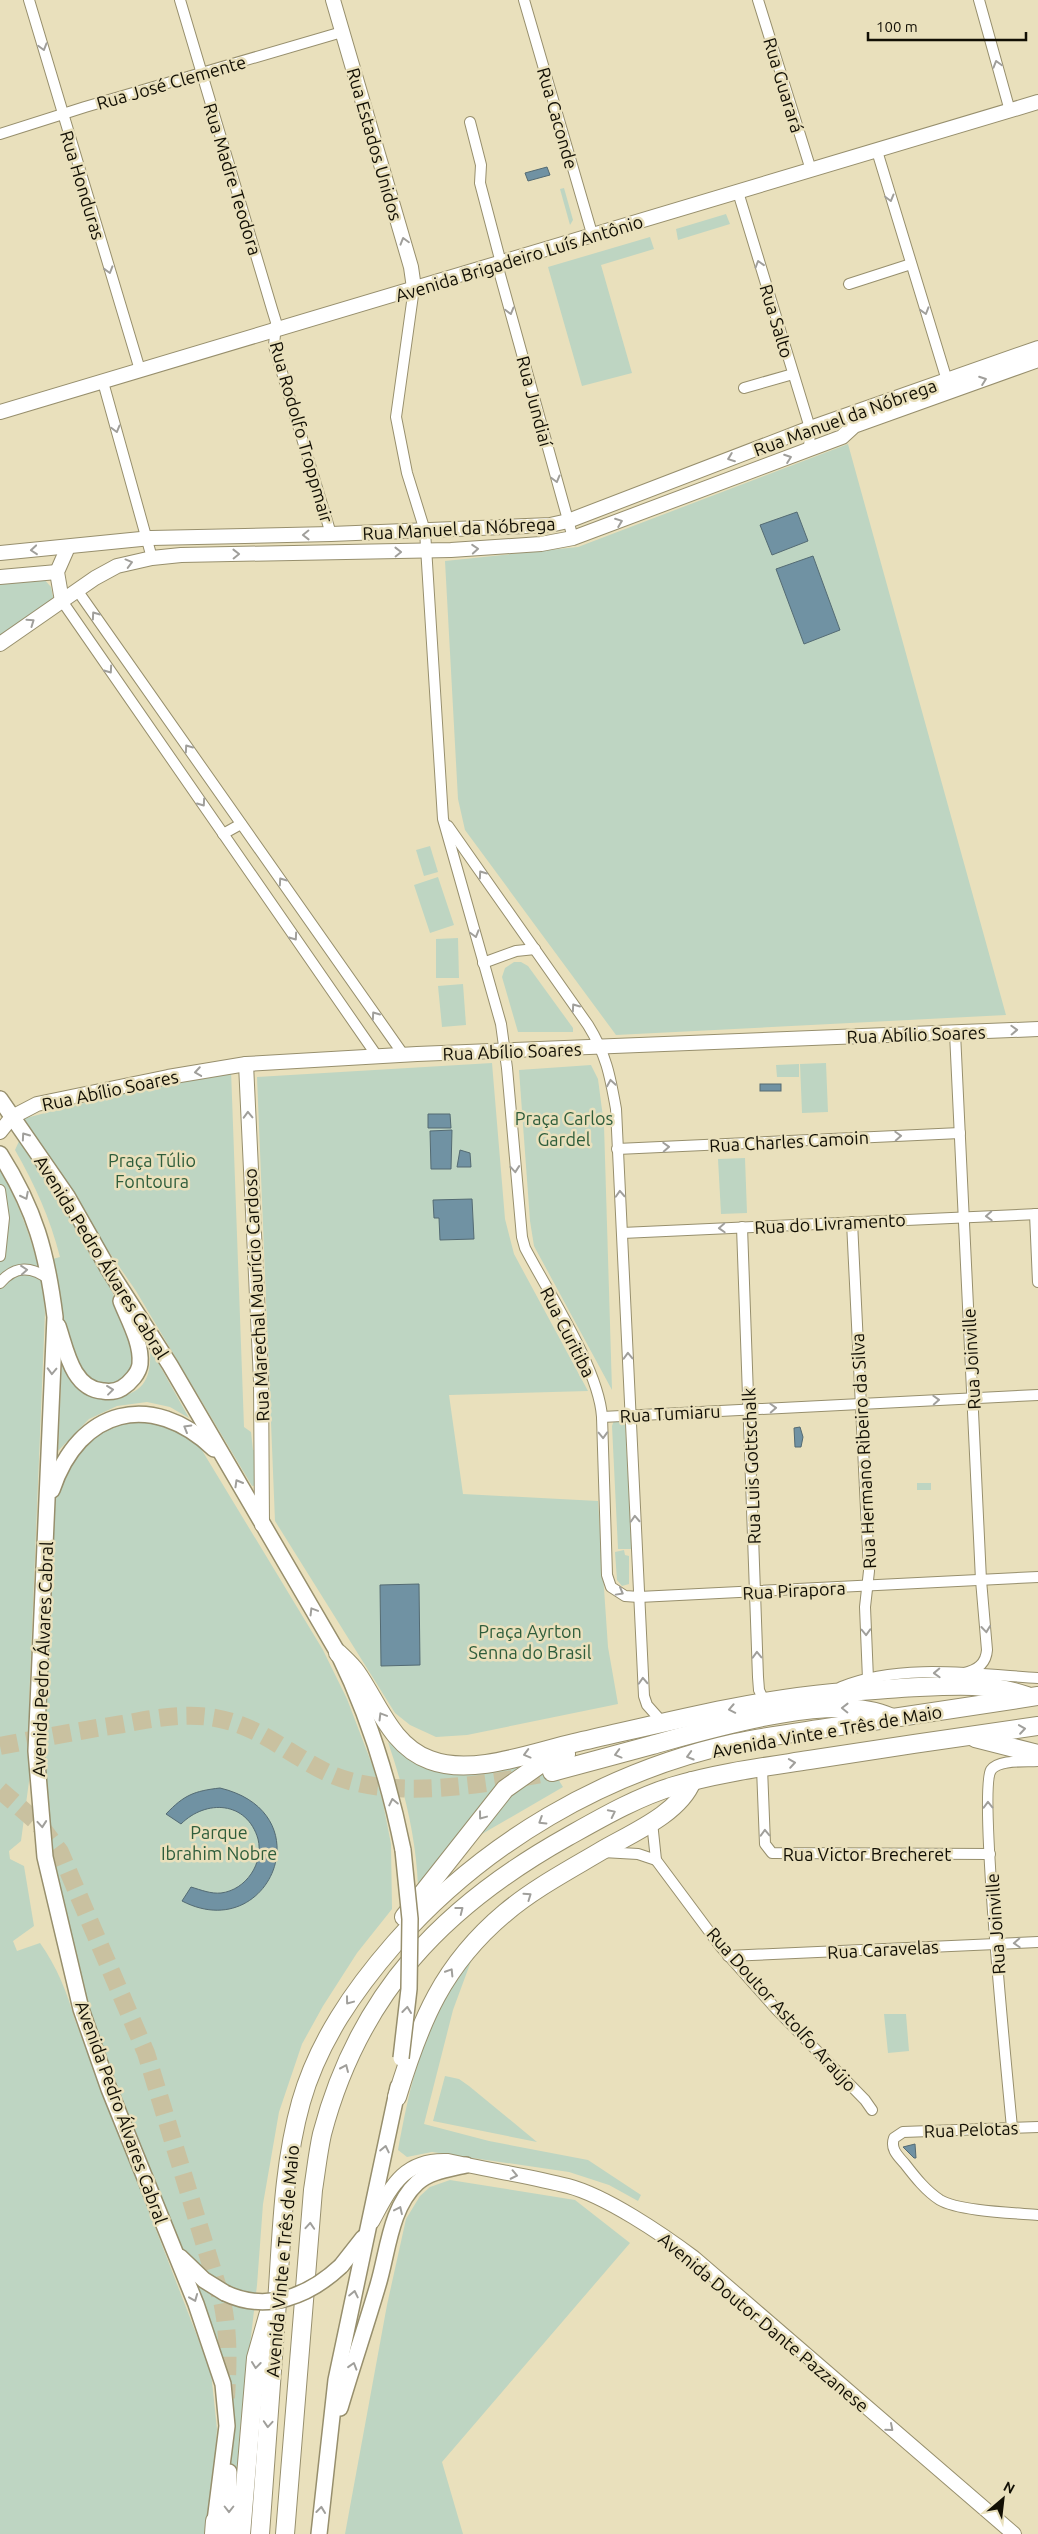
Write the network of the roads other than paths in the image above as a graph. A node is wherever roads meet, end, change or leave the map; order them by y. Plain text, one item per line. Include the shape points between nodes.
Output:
1 (29, 0) edge
2 (180, 0) edge
3 (333, 0) edge
4 (524, 0) edge
5 (758, 0) edge
6 (979, 0) edge
7 (342, 32) junction
8 (201, 73) junction
9 (1038, 102) edge
10 (1010, 111) junction
11 (62, 115) junction
12 (470, 122) dead end
13 (0, 134) edge
14 (877, 150) junction
15 (811, 170) junction
16 (738, 192) junction
17 (592, 237) junction
18 (499, 264) junction
19 (911, 264) junction
20 (849, 284) dead end
21 (414, 288) junction
22 (275, 330) junction
23 (1038, 348) edge
24 (1038, 360) edge
25 (140, 370) junction
26 (793, 374) junction
27 (103, 382) junction
28 (948, 386) junction
29 (744, 388) dead end
30 (0, 412) edge
31 (810, 428) junction
32 (809, 450) junction
33 (568, 520) junction
34 (425, 531) junction
35 (331, 534) junction
36 (211, 536) junction
37 (573, 538) junction
38 (146, 539) junction
39 (68, 547) junction
40 (426, 551) junction
41 (0, 554) edge
42 (210, 554) junction
43 (152, 558) junction
44 (57, 572) junction
45 (0, 577) edge
46 (77, 590) junction
47 (62, 601) junction
48 (0, 644) edge
49 (443, 819) junction
50 (241, 824) junction
51 (223, 834) junction
52 (534, 949) junction
53 (483, 963) junction
54 (1038, 1029) edge
55 (955, 1033) junction
56 (602, 1048) junction
57 (505, 1051) junction
58 (403, 1054) junction
59 (377, 1056) junction
60 (246, 1064) junction
61 (0, 1099) edge
62 (12, 1117) junction
63 (0, 1132) edge
64 (960, 1133) junction
65 (617, 1149) junction
66 (0, 1154) edge
67 (0, 1190) edge
68 (1036, 1214) edge
69 (964, 1217) junction
70 (852, 1222) junction
71 (742, 1227) junction
72 (622, 1233) junction
73 (0, 1256) edge
74 (110, 1270) junction
75 (50, 1280) junction
76 (1038, 1282) edge
77 (0, 1283) edge
78 (56, 1317) junction
79 (1038, 1395) edge
80 (972, 1398) junction
81 (861, 1404) junction
82 (749, 1410) junction
83 (630, 1415) junction
84 (602, 1416) junction
85 (224, 1459) junction
86 (47, 1507) junction
87 (262, 1525) junction
88 (1038, 1577) edge
89 (981, 1580) junction
90 (867, 1586) junction
91 (755, 1592) junction
92 (639, 1596) junction
93 (338, 1653) junction
94 (964, 1673) junction
95 (1038, 1678) edge
96 (868, 1679) junction
97 (832, 1693) junction
98 (1034, 1696) edge
99 (765, 1703) junction
100 (892, 1718) junction
101 (663, 1723) junction
102 (1038, 1726) edge
103 (970, 1736) junction
104 (592, 1739) junction
105 (1038, 1754) edge
106 (1038, 1761) edge
107 (762, 1768) junction
108 (552, 1772) tunnel mouth
109 (692, 1781) junction
110 (652, 1822) junction
111 (599, 1852) junction
112 (990, 1854) junction
113 (656, 1860) junction
114 (1038, 1942) edge
115 (996, 1944) junction
116 (728, 1956) junction
117 (378, 1962) junction
118 (397, 2096) junction
119 (872, 2110) dead end
120 (1038, 2127) edge
121 (1012, 2128) junction
122 (466, 2165) junction
123 (1038, 2215) edge
124 (368, 2231) junction
125 (175, 2253) junction
126 (278, 2284) junction
127 (227, 2426) junction
128 (328, 2445) junction
129 (290, 2472) junction
130 (214, 2527) edge
131 (228, 2534) edge
132 (241, 2534) edge
133 (260, 2534) edge
134 (284, 2534) edge
135 (294, 2534) edge
136 (318, 2534) edge
137 (1014, 2534) edge

1 -> 11 street, Rua Honduras
2 - 8 street, Rua Madre Teodora
3 - 7 street, Rua Estados Unidos
4 - 17 street, Rua Caconde
5 - 15 street, Rua Guarará
10 -> 6 street
7 - 8 street, Rua José Clemente
21 -> 7 street, Rua Estados Unidos via 411,267
8 - 11 street, Rua José Clemente
8 - 22 street, Rua Madre Teodora via 276,322
9 - 10 street, Avenida Brigadeiro Luís Antônio
10 - 14 street, Avenida Brigadeiro Luís Antônio
11 - 13 street, Rua José Clemente
11 -> 25 street, Rua Honduras
12 - 18 street, Rua Jundiaí
14 - 15 street, Avenida Brigadeiro Luís Antônio
14 -> 19 street
15 - 16 street, Avenida Brigadeiro Luís Antônio
16 - 17 street, Avenida Brigadeiro Luís Antônio
26 -> 16 street, Rua Salto
17 - 18 street, Avenida Brigadeiro Luís Antônio
18 - 21 street, Avenida Brigadeiro Luís Antônio
18 -> 33 street, Rua Jundiaí
19 - 20 street
19 -> 28 street
21 - 22 street, Avenida Brigadeiro Luís Antônio
21 - 34 street, Rua Curitiba via 396,417 407,472
22 - 25 street, Avenida Brigadeiro Luís Antônio
22 - 35 street, Rua Rodolfo Troppmair via 274,346
23 - 28 street, Rua Manuel da Nóbrega
28 -> 24 street, Rua Manuel da Nóbrega
25 - 27 street, Avenida Brigadeiro Luís Antônio
26 - 29 street
26 - 31 street, Rua Salto
27 - 30 street, Avenida Brigadeiro Luís Antônio
27 -> 38 street
28 - 31 street, Rua Manuel da Nóbrega
28 - 32 street, Rua Manuel da Nóbrega via 854,426 842,437
31 - 32 street, Rua Salto
31 -> 33 street, Rua Manuel da Nóbrega
37 -> 32 street, Rua Manuel da Nóbrega
33 - 34 street, Rua Manuel da Nóbrega via 550,525
33 - 37 street, Rua Jundiaí
34 - 35 street, Rua Manuel da Nóbrega
34 - 40 street, Rua Curitiba
35 -> 36 street, Rua Manuel da Nóbrega
36 - 38 street, Rua Manuel da Nóbrega
36 - 42 street
40 -> 37 street, Rua Manuel da Nóbrega via 541,544
38 - 39 street, Rua Manuel da Nóbrega
38 - 43 street
39 -> 41 street, Rua Manuel da Nóbrega
39 - 44 street
42 -> 40 street, Rua Manuel da Nóbrega
40 - 49 street, Rua Curitiba
42 - 43 street, Rua Manuel da Nóbrega
46 -> 43 street, Rua Manuel da Nóbrega via 117,566
44 - 45 street
44 - 47 street
46 - 47 street, Rua Manuel da Nóbrega
50 -> 46 street
48 -> 47 street, Rua Manuel da Nóbrega
47 -> 51 street
52 -> 49 street
49 -> 53 street, Rua Curitiba
50 - 51 street
58 -> 50 street
51 -> 59 street
52 - 53 street via 516,951
56 -> 52 street
53 - 57 street, Rua Curitiba via 501,1024
55 -> 54 street, Rua Abílio Soares
55 - 56 street, Rua Abílio Soares
55 - 64 street, Rua Joinville
56 - 57 street, Rua Abílio Soares
65 -> 56 street via 616,1109
57 - 58 street, Rua Abílio Soares
57 -> 84 street, Rua Curitiba via 522,1236 529,1256 582,1354 599,1398
58 - 59 street, Rua Abílio Soares
59 - 60 street, Rua Abílio Soares
60 -> 62 street, Rua Abílio Soares via 37,1104
87 -> 60 street, Rua Marechal Maurício Cardoso via 261,1381
61 - 62 main road, Avenida Pedro Álvares Cabral
62 - 63 street, Rua Abílio Soares
74 -> 62 main road, Avenida Pedro Álvares Cabral via 66,1196
65 -> 64 street, Rua Charles Camoin
64 - 69 street, Rua Joinville
72 -> 65 street
66 -> 75 main road, Avenida Pedro Álvares Cabral via 29,1204
67 - 73 street via 4,1218
68 -> 69 street, Rua do Livramento
68 - 76 street
69 - 70 street, Rua do Livramento
69 - 80 street, Rua Joinville
70 - 71 street, Rua do Livramento
70 - 81 street, Rua Hermano Ribeiro da Silva
71 -> 72 street, Rua do Livramento
71 - 82 street, Rua Luis Gottschalk
83 -> 72 street
78 -> 74 main road via 77,1376 86,1386 108,1392 130,1381 138,1372 139,1353
74 - 85 main road, Avenida Pedro Álvares Cabral
77 -> 75 street via 22,1268 40,1272
75 - 78 main road, Avenida Pedro Álvares Cabral
78 -> 86 main road, Avenida Pedro Álvares Cabral
79 - 80 street, Rua Tumiaru
81 -> 80 street, Rua Tumiaru
80 - 89 street, Rua Joinville
82 -> 81 street, Rua Tumiaru
81 - 90 street, Rua Hermano Ribeiro da Silva via 869,1566
82 - 83 street, Rua Tumiaru
82 - 91 street, Rua Luis Gottschalk
83 - 84 street, Rua Tumiaru
92 -> 83 street
84 -> 92 street, Rua Curitiba via 608,1581 611,1587 625,1596
85 -> 86 main road via 202,1438 172,1420 154,1414 119,1416 102,1423 74,1445 57,1475
87 -> 85 main road, Avenida Pedro Álvares Cabral
86 -> 125 main road, Avenida Pedro Álvares Cabral via 36,1751 45,1857 81,2009 109,2089
93 -> 87 main road, Avenida Pedro Álvares Cabral
88 - 89 street, Rua Pirapora
89 - 90 street, Rua Pirapora
89 -> 94 street, Rua Joinville via 987,1654 979,1668
90 - 91 street, Rua Pirapora
90 -> 96 street, Rua Hermano Ribeiro da Silva
91 - 92 street, Rua Pirapora
99 -> 91 street, Rua Luis Gottschalk via 758,1683
101 -> 92 street via 644,1696
104 -> 93 highway via 480,1764 444,1764 428,1760 401,1741 389,1727 356,1671
118 -> 93 main road, Avenida Pedro Álvares Cabral, bridge via 410,1989 410,1920 403,1850 392,1795 373,1734 355,1686
94 - 95 street
94 -> 96 street
96 - 97 street
97 - 98 highway via 967,1684 1005,1688
97 - 99 highway
98 - 100 highway, Avenida Vinte e Três de Maio
99 -> 101 highway
100 -> 108 highway via 867,1709 839,1708 742,1720
100 -> 117 highway, Avenida Vinte e Três de Maio via 735,1743 622,1779 554,1814 490,1853 424,1910
101 - 104 highway
103 -> 102 highway, Avenida Vinte e Três de Maio
103 - 105 highway
107 -> 103 highway, Avenida Vinte e Três de Maio
104 -> 117 highway via 579,1749 539,1765 505,1790 401,1921
112 -> 106 street, Rua Joinville via 989,1773 998,1764
107 - 109 highway, Avenida Vinte e Três de Maio
112 -> 107 street, Rua Victor Brecheret via 772,1853 765,1844
109 - 110 highway via 680,1802
129 -> 109 highway, Avenida Vinte e Três de Maio via 313,2190 322,2135 342,2074 367,2021 384,1993 424,1942 474,1900 535,1855 586,1826 657,1791
110 - 111 highway
110 - 113 street
111 - 113 street via 638,1854
118 -> 111 highway via 422,2025 465,1951 505,1912
112 - 115 street, Rua Joinville
113 - 116 street, Rua Doutor Astolfo Araújo
114 -> 115 street, Rua Caravelas
115 - 116 street, Rua Caravelas
115 - 121 street, Rua Joinville
116 - 119 street, Rua Doutor Astolfo Araújo
117 -> 126 highway, Avenida Vinte e Três de Maio via 330,2033 301,2101 289,2156
124 -> 118 main road
120 - 121 street, Rua Pelotas
121 - 123 street, Rua Pelotas via 903,2132 894,2138 893,2146 920,2182 941,2201
122 - 124 street, Avenida Doutor Dante Pazzanese via 432,2161 412,2168 388,2192
128 -> 122 main road via 379,2282 392,2227 404,2200 412,2188 427,2176
122 -> 137 street, Avenida Doutor Dante Pazzanese via 569,2186 668,2238
124 - 125 main road, bridge via 341,2266 316,2287 288,2299 252,2301 225,2293 204,2280
128 -> 124 main road via 336,2380
125 -> 127 main road, Avenida Pedro Álvares Cabral via 223,2384
126 -> 132 highway via 256,2358
126 -> 133 highway, Avenida Vinte e Três de Maio
127 - 130 main road, Avenida Pedro Álvares Cabral
127 -> 131 main road
136 -> 128 main road
129 - 134 highway, Avenida Vinte e Três de Maio
129 - 135 highway

